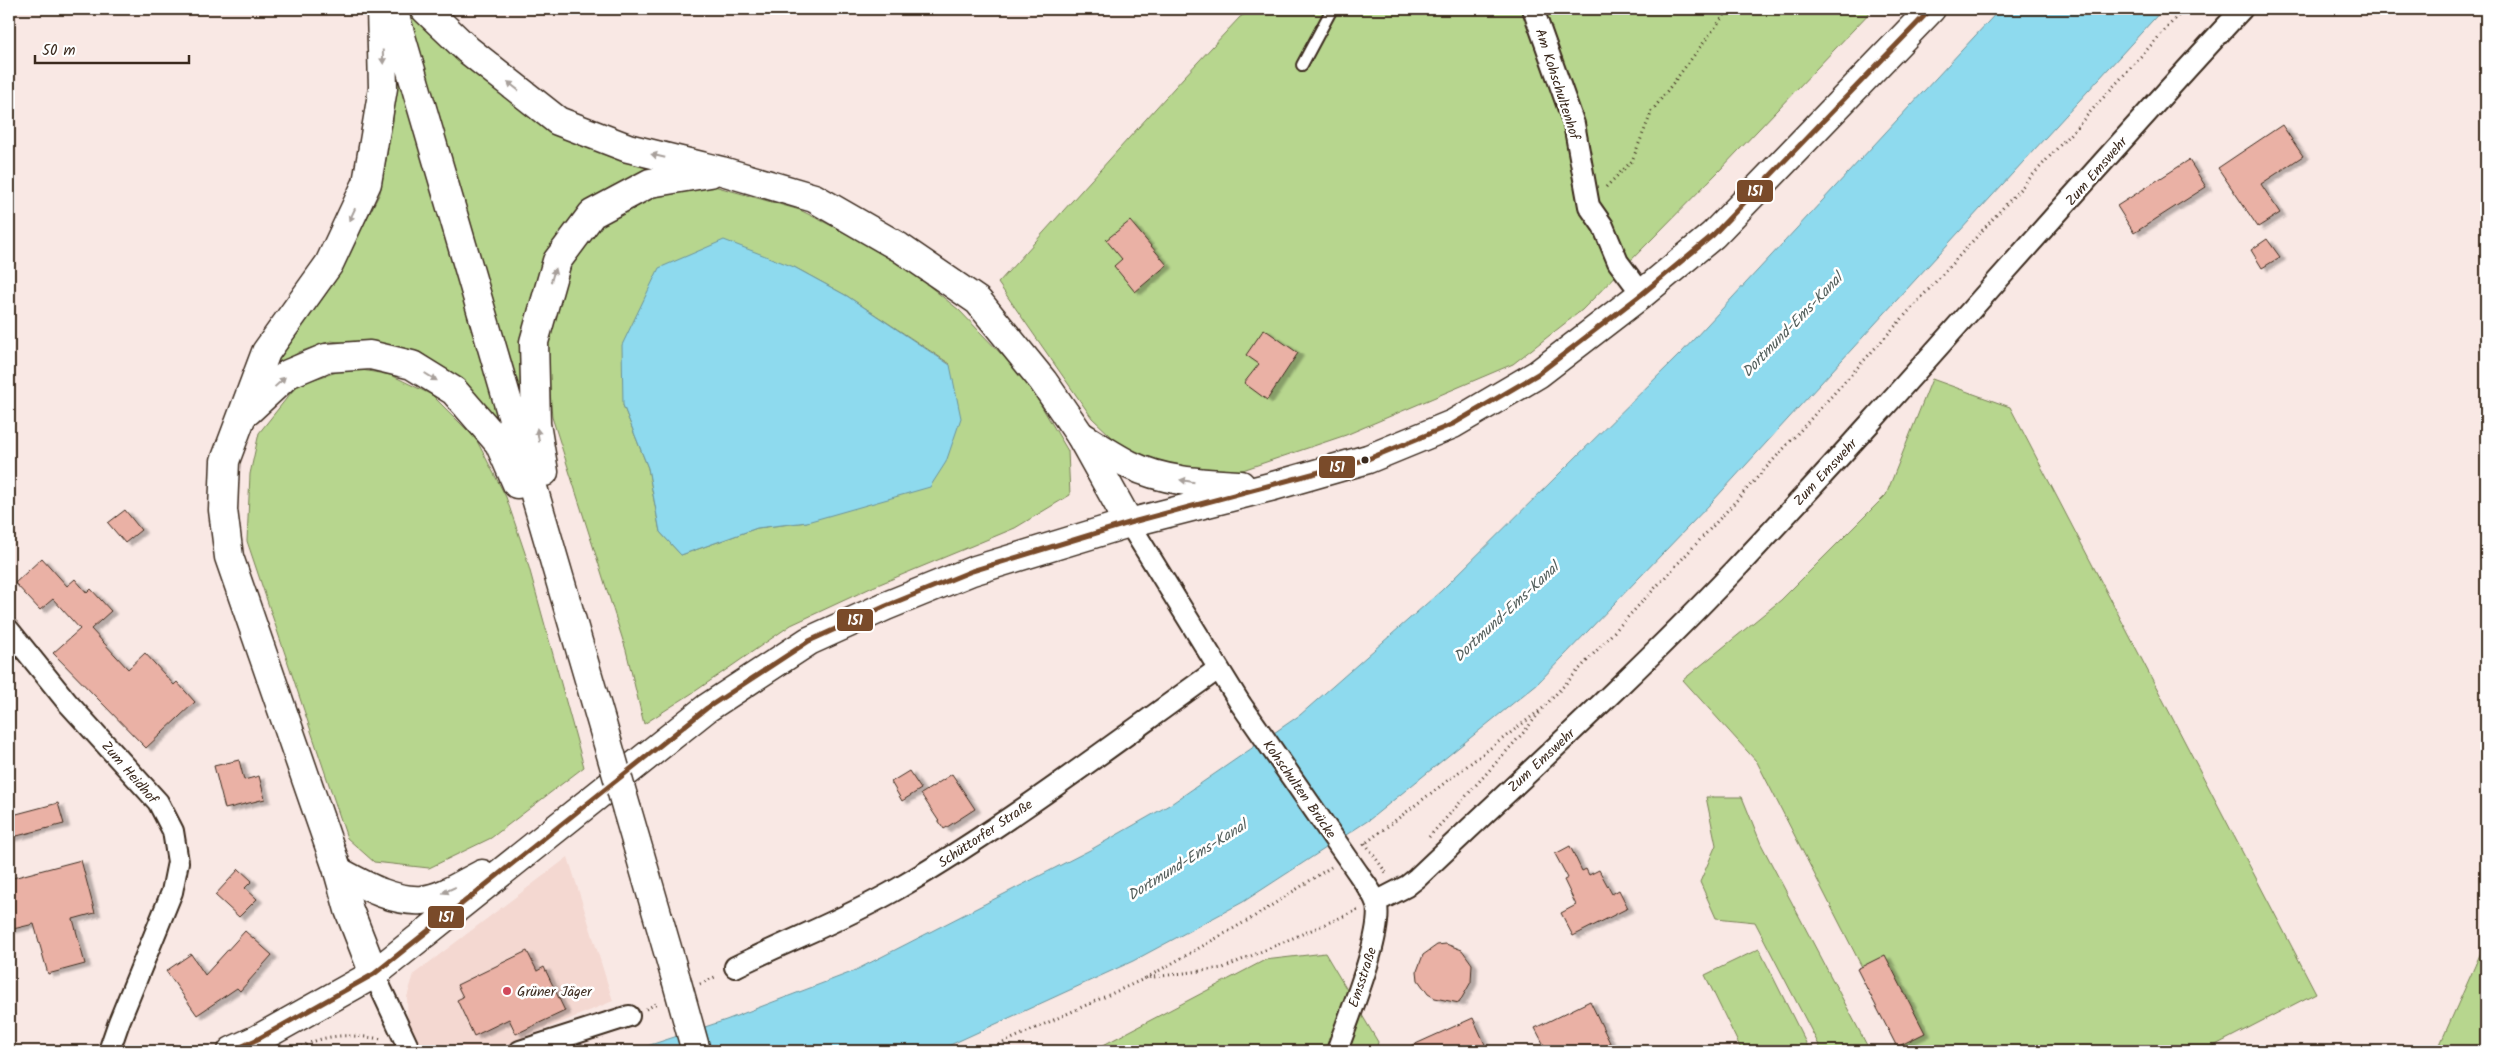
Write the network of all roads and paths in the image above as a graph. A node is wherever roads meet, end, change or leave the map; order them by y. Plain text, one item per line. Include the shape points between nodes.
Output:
1 (381, 9) edge
2 (393, 9) edge
3 (425, 9) edge
4 (1332, 9) edge
5 (1533, 9) edge
6 (1729, 9) edge
7 (1931, 9) edge
8 (2184, 9) edge
9 (2242, 9) edge
10 (1302, 65) dead end
11 (722, 171) junction
12 (1589, 206) junction
13 (1642, 294) junction
14 (244, 415) junction
15 (1080, 435) junction
16 (1270, 487) junction
17 (1129, 523) junction
18 (562, 587) junction
19 (9, 630) edge
20 (1218, 669) junction
21 (1543, 708) junction
22 (1424, 842) dead end
23 (1365, 843) junction
24 (539, 844) junction
25 (1359, 848) dead end
26 (1336, 864) dead end
27 (338, 871) junction
28 (1376, 902) junction
29 (735, 967) dead end
30 (374, 974) junction
31 (1146, 978) junction
32 (629, 1016) dead end
33 (408, 1047) edge
34 (109, 1051) edge
35 (232, 1051) edge
36 (292, 1051) edge
37 (520, 1051) edge
38 (696, 1051) edge
39 (985, 1051) edge
40 (1338, 1051) edge

1 -> 14 main road via 383,88 367,182 329,264 266,352
2 - 18 main road
11 -> 3 main road via 628,148 558,121 468,50
4 - 10 lane
5 - 12 street, Am Kohschultenhof via 1574,124
6 - 12 path via 1652,112 1632,161
7 - 13 main road via 1713,235
8 - 21 path
9 - 28 street, Zum Emswehr via 1837,461 1658,649 1417,878
11 - 15 main road via 814,198 899,247 978,301
18 -> 11 main road via 536,424 534,342 557,261 592,214 650,183
12 - 13 street, Am Kohschultenhof via 1603,226 1618,262
13 - 16 main road via 1538,374 1453,424 1368,459
14 -> 18 main road via 288,374 326,358 370,355 412,365 454,391 499,443
14 - 27 main road via 224,461 223,510 229,557
16 -> 15 main road via 1194,482 1163,476 1131,465
15 - 17 main road
16 - 17 main road
17 - 20 street
17 - 24 main road via 972,571 810,640 707,708
18 - 38 main road, bridge
19 - 34 street, Zum Heidhof via 67,702 158,802 173,831 178,862 172,892
20 - 28 street, Kohschulten Brücke, bridge
20 - 29 street, Schüttorfer Straße via 949,858 848,915
21 - 22 path
21 - 23 path
23 - 25 path
23 - 28 path via 1391,878
24 -> 27 main road via 446,892 423,900 398,898 376,891
24 - 30 main road
26 - 31 path via 1252,918
27 - 30 main road
28 - 31 path via 1223,968
28 - 40 street, Emsstraße via 1378,917 1373,945
30 - 33 street
30 - 35 main road
31 - 39 path
32 - 37 street
33 - 36 path via 354,1035 331,1035

